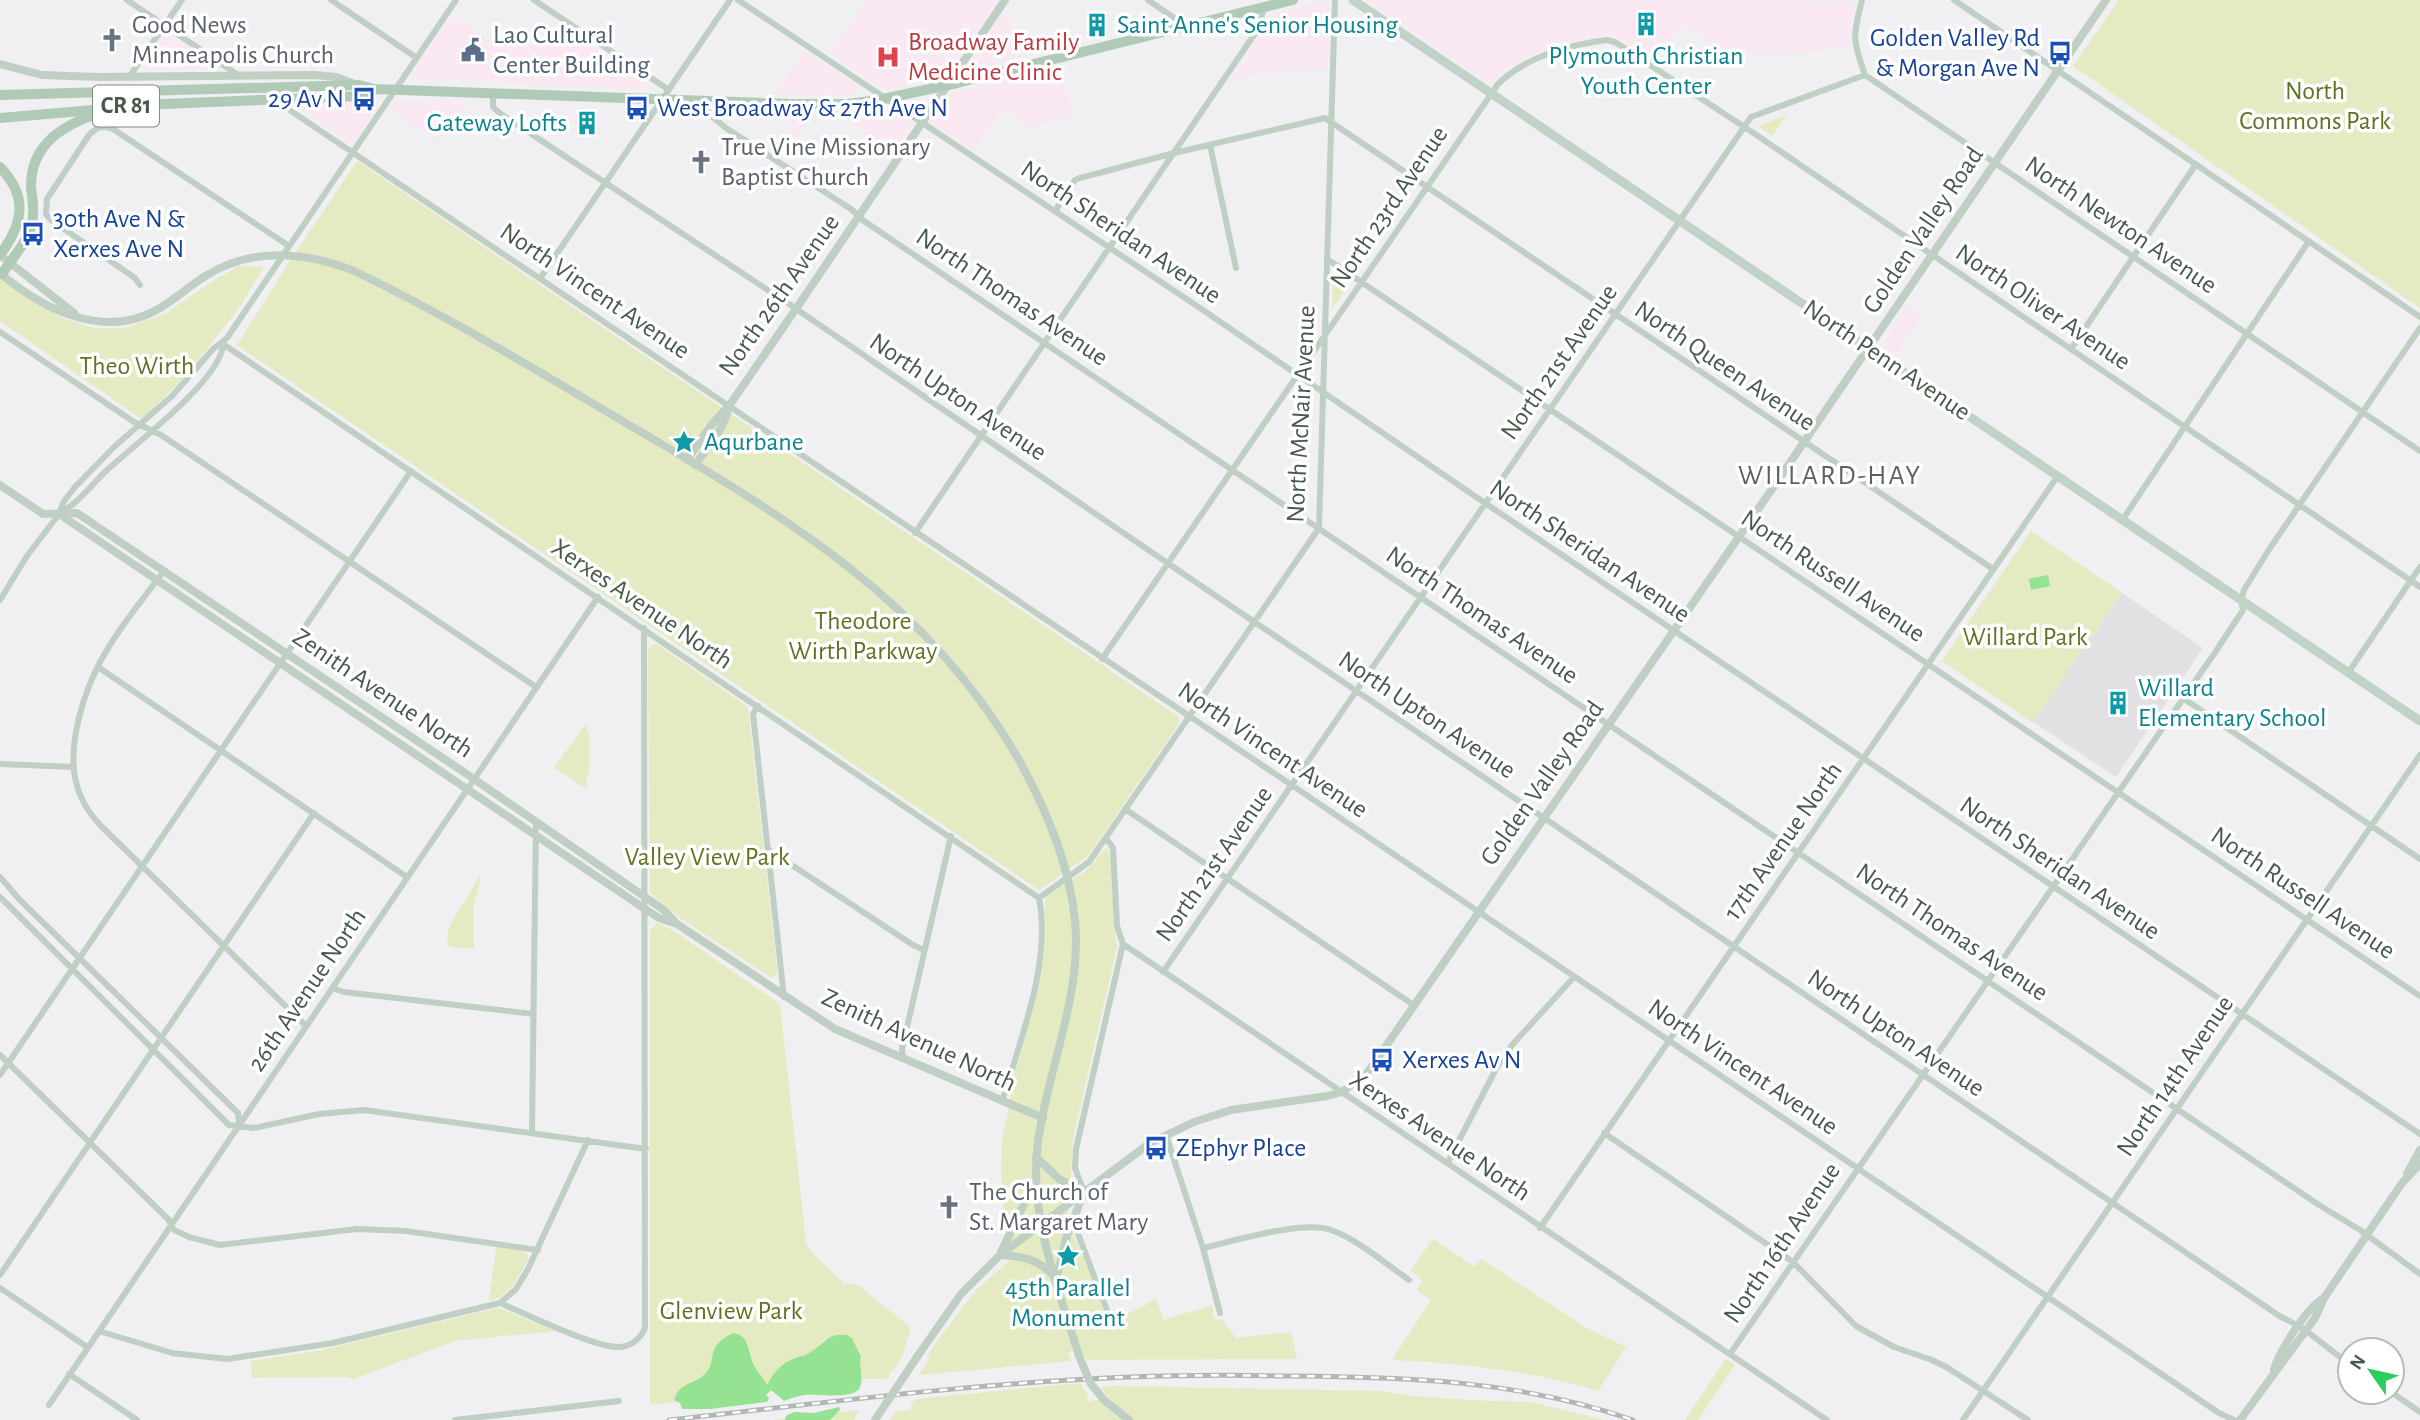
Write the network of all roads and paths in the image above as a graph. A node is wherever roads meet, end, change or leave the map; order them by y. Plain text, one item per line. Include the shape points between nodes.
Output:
1 (127, 0) edge
2 (181, 0) edge
3 (331, 0) edge
4 (456, 0) edge
5 (534, 0) edge
6 (730, 0) edge
7 (738, 0) edge
8 (1005, 0) edge
9 (1148, 0) edge
10 (1293, 0) edge
11 (1335, 0) edge
12 (1353, 0) edge
13 (1862, 0) edge
14 (1954, 0) edge
15 (2106, 0) edge
16 (1264, 7) junction
17 (164, 25) junction
18 (1186, 26) junction
19 (1607, 40) joint
20 (417, 58) junction
21 (0, 64) edge
22 (2058, 70) junction
23 (238, 75) junction
24 (1865, 75) junction
25 (130, 77) junction
26 (947, 84) junction
27 (359, 85) junction
28 (374, 89) junction
29 (396, 89) junction
30 (1491, 92) junction
31 (493, 93) junction
32 (0, 95) edge
33 (666, 95) junction
34 (884, 99) junction
35 (702, 101) junction
36 (117, 107) junction
37 (291, 111) dead end
38 (0, 118) edge
39 (1332, 122) junction
40 (921, 123) junction
41 (1744, 127) junction
42 (1210, 145) junction
43 (353, 152) junction
44 (1174, 153) junction
45 (1995, 163) junction
46 (2196, 164) junction
47 (0, 167) edge
48 (605, 184) junction
49 (1426, 187) junction
50 (1055, 211) junction
51 (859, 216) junction
52 (1680, 220) junction
53 (2309, 241) junction
54 (289, 246) junction
55 (1109, 248) junction
56 (0, 255) edge
57 (1931, 255) junction
58 (282, 256) junction
59 (2134, 257) junction
60 (1327, 259) junction
61 (9, 264) junction
62 (1236, 268) dead end
63 (1, 273) edge
64 (541, 277) junction
65 (1361, 282) junction
66 (140, 285) dead end
67 (796, 309) junction
68 (1615, 315) junction
69 (2420, 317) edge
70 (82, 319) junction
71 (2420, 328) edge
72 (0, 332) edge
73 (2246, 333) junction
74 (1325, 335) junction
75 (1045, 342) junction
76 (223, 344) junction
77 (1868, 348) junction
78 (2071, 349) junction
79 (1297, 375) junction
80 (1323, 393) junction
81 (729, 406) junction
82 (1550, 409) junction
83 (2362, 412) junction
84 (141, 425) junction
85 (2184, 427) junction
86 (152, 430) junction
87 (982, 437) junction
88 (1804, 442) junction
89 (2420, 451) edge
90 (687, 460) junction
91 (695, 465) junction
92 (1232, 470) junction
93 (411, 471) junction
94 (2057, 477) junction
95 (0, 485) edge
96 (1485, 503) junction
97 (2300, 505) junction
98 (59, 514) junction
99 (2123, 519) junction
100 (1319, 528) junction
101 (915, 533) junction
102 (1739, 536) junction
103 (350, 562) junction
104 (1168, 564) junction
105 (2420, 567) edge
106 (1993, 569) junction
107 (164, 571) junction
108 (158, 580) junction
109 (2411, 581) junction
110 (2420, 587) edge
111 (598, 597) junction
112 (1421, 597) junction
113 (0, 600) edge
114 (2241, 600) junction
115 (1254, 622) junction
116 (644, 628) junction
117 (1674, 631) junction
118 (286, 654) junction
119 (1102, 659) junction
120 (281, 663) junction
121 (1928, 664) junction
122 (98, 667) junction
123 (2348, 673) junction
124 (537, 687) junction
125 (1357, 690) junction
126 (2183, 698) junction
127 (758, 706) junction
128 (379, 716) junction
129 (1189, 717) junction
130 (2420, 720) edge
131 (1609, 723) junction
132 (372, 726) junction
133 (221, 750) junction
134 (2420, 755) edge
135 (1863, 758) junction
136 (0, 764) edge
137 (74, 767) junction
138 (474, 779) junction
139 (1291, 786) junction
140 (467, 789) junction
141 (2119, 792) junction
142 (1125, 809) junction
143 (314, 813) junction
144 (1543, 818) junction
145 (536, 822) junction
146 (2372, 826) junction
147 (535, 835) junction
148 (951, 836) junction
149 (1106, 838) junction
150 (769, 850) junction
151 (1799, 852) junction
152 (2420, 859) edge
153 (142, 866) junction
154 (1069, 876) junction
155 (0, 877) edge
156 (407, 877) junction
157 (1227, 879) junction
158 (2052, 887) junction
159 (0, 897) edge
160 (645, 897) junction
161 (1040, 898) junction
162 (645, 909) junction
163 (1478, 912) junction
164 (2308, 919) junction
165 (677, 924) junction
166 (1123, 944) junction
167 (224, 946) junction
168 (1734, 946) junction
169 (924, 950) junction
170 (79, 958) junction
171 (72, 970) junction
172 (1163, 972) junction
173 (1574, 976) junction
174 (1989, 980) junction
175 (332, 988) junction
176 (2420, 996) edge
177 (784, 997) junction
178 (1415, 1006) junction
179 (533, 1014) junction
180 (2242, 1014) junction
181 (306, 1026) junction
182 (161, 1038) junction
183 (1669, 1040) junction
184 (153, 1050) junction
185 (0, 1055) edge
186 (903, 1059) junction
187 (8, 1063) junction
188 (0, 1074) edge
189 (1922, 1074) junction
190 (1342, 1092) junction
191 (1002, 1101) junction
192 (2178, 1108) junction
193 (1043, 1118) junction
194 (239, 1125) junction
195 (532, 1131) junction
196 (1604, 1133) junction
197 (2420, 1134) edge
198 (1166, 1135) junction
199 (588, 1140) junction
200 (90, 1143) junction
201 (646, 1149) junction
202 (2420, 1150) edge
203 (1037, 1157) junction
204 (1448, 1163) junction
205 (2420, 1164) edge
206 (1857, 1168) junction
207 (1036, 1179) junction
208 (2402, 1183) junction
209 (1084, 1192) junction
210 (2113, 1201) junction
211 (171, 1224) junction
212 (1071, 1224) junction
213 (1040, 1225) junction
214 (1540, 1228) junction
215 (2367, 1234) junction
216 (1203, 1248) junction
217 (538, 1250) junction
218 (1000, 1255) junction
219 (1793, 1262) junction
220 (2420, 1274) edge
221 (0, 1275) edge
222 (1056, 1278) junction
223 (1409, 1280) dead end
224 (0, 1288) edge
225 (2048, 1296) junction
226 (500, 1303) junction
227 (1220, 1313) dead end
228 (1109, 1316) dead end
229 (2302, 1328) junction
230 (99, 1331) junction
231 (88, 1347) junction
232 (1730, 1354) junction
233 (2336, 1354) edge
234 (69, 1374) junction
235 (1985, 1390) junction
236 (619, 1401) dead end
237 (49, 1405) dead end
238 (137, 1420) edge
239 (455, 1420) edge
240 (876, 1420) edge
241 (1129, 1420) edge
242 (1827, 1420) edge
243 (1963, 1420) edge
244 (2028, 1420) edge
245 (2234, 1420) edge
246 (2240, 1420) edge

1 - 17 street
2 - 17 street
3 - 20 street
4 - 20 street
5 - 33 street
6 - 33 street
7 - 34 street, North Sheridan Avenue
8 - 26 street, North 26th Avenue
9 - 18 street
10 - 16 main road, CR 81
11 - 39 street, North McNair Avenue
12 - 30 main road, North Penn Avenue
13 - 24 street via 1854,46
14 - 22 street
15 - 22 street, Golden Valley Road
16 - 18 main road, CR 81
16 - 44 street via 1258,29
17 - 23 street
17 - 25 street
18 - 26 main road, CR 81
19 - 30 street, North 23rd Avenue via 1531,60
19 - 41 street, North Oliver Avenue
20 - 29 street
21 - 25 street via 42,75
22 - 45 street, Golden Valley Road
22 - 46 street
23 - 25 street
23 - 27 street via 314,75
24 - 41 street, North 21st Avenue via 1751,117
24 - 45 street, North Newton Avenue
26 - 34 main road, CR 81
26 - 40 street, North 26th Avenue
27 - 28 main road, CR 81
27 - 32 main road, CR 81
28 - 29 main road, CR 81
28 - 36 main road, CR 81 via 360,96
29 - 31 main road, CR 81
29 - 43 street
30 - 49 street, North 23rd Avenue
30 - 52 main road, North Penn Avenue
31 - 33 main road, CR 81
31 - 48 street, North Upton Avenue via 493,107 501,114
33 - 35 main road, CR 81
33 - 48 street
34 - 35 main road, CR 81 via 831,105
34 - 40 street, North Sheridan Avenue
35 - 51 street, North Thomas Avenue via 726,128
36 - 38 main road, CR 81
36 - 61 main road via 65,126 50,139 33,173 31,227
37 - 43 street, North Vincent Avenue
39 - 42 street via 1319,118
39 - 49 street, North Queen Avenue
39 - 60 street, North McNair Avenue
40 - 50 street, North Sheridan Avenue
40 - 51 street, North 26th Avenue
41 - 52 street, North 21st Avenue
41 - 57 street, North Oliver Avenue
42 - 44 street
42 - 62 street
43 - 54 street
43 - 64 street, North Vincent Avenue
44 - 50 street via 1080,177
44 - 55 street
45 - 57 street, Golden Valley Road
45 - 59 street, North Newton Avenue
46 - 53 street
46 - 59 street
47 - 56 main road via 15,189 20,207 17,227
48 - 64 street
48 - 67 street, North Upton Avenue
49 - 65 street, North 23rd Avenue
49 - 68 street, North Queen Avenue
50 - 55 street, North Sheridan Avenue
51 - 67 street, North 26th Avenue
51 - 75 street, North Thomas Avenue
52 - 68 street, North 21st Avenue
52 - 77 main road, North Penn Avenue
53 - 69 street
53 - 73 street
54 - 58 street
54 - 66 street via 113,129 96,128 47,199 46,215
55 - 75 street
55 - 79 street, North Sheridan Avenue
56 - 61 street
57 - 77 street, Golden Valley Road
57 - 78 street, North Oliver Avenue
58 - 70 street via 227,265 162,307 131,321
58 - 76 street
58 - 90 street via 330,262 376,282
59 - 73 street, North Newton Avenue
59 - 78 street
60 - 65 street, North Russell Avenue
60 - 74 street, North McNair Avenue
61 - 63 main road
61 - 70 street
63 - 70 street via 42,303
64 - 81 street, North Vincent Avenue
65 - 74 street, North 23rd Avenue
65 - 82 street, North Russell Avenue
67 - 81 street, North 26th Avenue
67 - 87 street, North Upton Avenue
68 - 82 street, North 21st Avenue
68 - 88 street, North Queen Avenue
71 - 83 street
72 - 84 street
73 - 83 street, North Newton Avenue
73 - 85 street
74 - 79 street, North 23rd Avenue
74 - 80 street, North McNair Avenue
75 - 87 street
75 - 92 street, North Thomas Avenue
76 - 84 street
76 - 86 street via 223,353 205,377
76 - 93 street, Xerxes Avenue North
77 - 88 street, Golden Valley Road
77 - 94 main road, North Penn Avenue
78 - 85 street, North Oliver Avenue
79 - 80 street, North Sheridan Avenue
79 - 92 street, North 23rd Avenue
80 - 96 street, North Sheridan Avenue
80 - 100 street, North McNair Avenue
81 - 90 street, North 26th Avenue
81 - 91 street, North 26th Avenue
81 - 101 street, North Vincent Avenue
82 - 96 street, North 21st Avenue
82 - 102 street, North Russell Avenue
83 - 89 street, North Newton Avenue
83 - 97 street
84 - 86 street
84 - 98 street via 75,487
85 - 97 street, North Oliver Avenue
85 - 99 street
86 - 98 street via 75,505
86 - 103 street
87 - 101 street
87 - 104 street, North Upton Avenue
88 - 102 street, Golden Valley Road
88 - 106 street, North Queen Avenue
90 - 91 street
91 - 154 street via 848,565 942,652 985,705 1017,756 1050,822
92 - 100 street, North Thomas Avenue
92 - 104 street, North 23rd Avenue
93 - 103 street
93 - 111 street, Xerxes Avenue North
94 - 99 main road, North Penn Avenue
94 - 106 street, 17th Avenue North
95 - 98 street, Zenith Avenue North via 43,514
96 - 112 street, North 21st Avenue
96 - 117 street, North Sheridan Avenue
97 - 109 street, North Oliver Avenue
97 - 114 street, North 16th Avenue
98 - 107 street, Zenith Avenue North via 77,513
98 - 108 street, Zenith Avenue North
98 - 113 street
99 - 114 main road, North Penn Avenue
100 - 112 street, North Thomas Avenue
100 - 115 street, North McNair Avenue
101 - 119 street, North Vincent Avenue
102 - 117 street, Golden Valley Road
102 - 121 street, North Russell Avenue
103 - 118 street
103 - 124 street
104 - 115 street, North Upton Avenue
104 - 119 street, North 23rd Avenue
105 - 109 street
106 - 121 street, 17th Avenue North
107 - 108 street
107 - 118 street, Zenith Avenue North
108 - 120 street, Zenith Avenue North
108 - 122 street
109 - 110 street, North Oliver Avenue
109 - 123 street
111 - 116 street, Xerxes Avenue North
111 - 124 street, 26th Avenue North
112 - 125 street, North 21st Avenue
112 - 131 street, North Thomas Avenue
114 - 123 main road, North Penn Avenue
114 - 126 street, North 16th Avenue via 2243,610
115 - 125 street, North Upton Avenue
115 - 129 street, North McNair Avenue
116 - 127 street, Xerxes Avenue North
116 - 160 street
117 - 131 street, Golden Valley Road
117 - 135 street, North Sheridan Avenue
118 - 120 street
118 - 128 street, Zenith Avenue North
119 - 129 street, North Vincent Avenue
120 - 132 street, Zenith Avenue North
120 - 133 street
121 - 135 street, 17th Avenue North
121 - 141 street, North Russell Avenue
122 - 133 street
122 - 137 street via 79,721
123 - 130 main road, North Penn Avenue
124 - 138 street, 26th Avenue North
125 - 139 street, North 21st Avenue
125 - 144 street, North Upton Avenue
126 - 141 street, North 16th Avenue
126 - 146 street
127 - 148 street, Xerxes Avenue North
127 - 150 street via 753,714
128 - 132 street
128 - 138 street, Zenith Avenue North
129 - 139 street, North Vincent Avenue
129 - 142 street, North McNair Avenue
131 - 144 street, Golden Valley Road
131 - 151 street, North Thomas Avenue
132 - 140 street, Zenith Avenue North
133 - 143 street
133 - 153 street
134 - 146 street, North 14th Avenue
135 - 151 street, 17th Avenue North
135 - 158 street, North Sheridan Avenue
136 - 137 street
137 - 153 street via 80,797 89,813
138 - 140 street, 26th Avenue North
138 - 145 street, Zenith Avenue North
139 - 157 street, North 21st Avenue
139 - 163 street, North Vincent Avenue
140 - 147 street, Zenith Avenue North
140 - 156 street, 26th Avenue North
141 - 158 street, North 16th Avenue
141 - 164 street, North Russell Avenue
142 - 149 street, North McNair Avenue
142 - 157 street
143 - 156 street
143 - 167 street
144 - 163 street, Golden Valley Road
144 - 168 street, North Upton Avenue
145 - 147 street
145 - 160 street, Zenith Avenue North
146 - 152 street
146 - 164 street, North 14th Avenue
147 - 162 street, Zenith Avenue North
147 - 179 street
148 - 161 street, Xerxes Avenue North
148 - 169 street
149 - 154 street, North McNair Avenue via 1089,862
149 - 166 street via 1113,848 1117,926
150 - 169 street
150 - 177 street
151 - 168 street, 17th Avenue North
151 - 174 street, North Thomas Avenue
153 - 167 street
153 - 170 street
154 - 161 street, North McNair Avenue
154 - 193 street via 1075,968
155 - 170 street
156 - 175 street, 26th Avenue North
157 - 172 street, North 21st Avenue
157 - 178 street
158 - 174 street, North 16th Avenue
158 - 180 street, North Sheridan Avenue
159 - 171 street
160 - 162 street
160 - 165 street, Zenith Avenue North
161 - 191 street via 1043,922 1037,973
162 - 165 street, Zenith Avenue North
162 - 201 street
163 - 173 street, North Vincent Avenue
163 - 178 street, Golden Valley Road
164 - 176 street, North Russell Avenue
164 - 180 street, North 14th Avenue
165 - 177 street, Zenith Avenue North
166 - 172 street, Xerxes Avenue North
166 - 209 street via 1076,1149 1075,1168
167 - 181 street
167 - 182 street
168 - 183 street, 17th Avenue North
168 - 189 street, North Upton Avenue
169 - 186 street
170 - 171 street
170 - 182 street
171 - 184 street
171 - 187 street
172 - 190 street, Xerxes Avenue North
173 - 183 street, North Vincent Avenue
173 - 204 street via 1497,1067
174 - 189 street, North 16th Avenue
174 - 192 street, North Thomas Avenue
175 - 179 street
175 - 181 street, 26th Avenue North
177 - 186 street, Zenith Avenue North via 835,1029
178 - 190 street, Golden Valley Road via 1368,1072
179 - 195 street
180 - 192 street, North 14th Avenue
180 - 197 street, North Sheridan Avenue
181 - 194 street, 26th Avenue North
182 - 184 street
182 - 194 street via 237,1113
183 - 196 street, 17th Avenue North
183 - 206 street, North Vincent Avenue
184 - 194 street via 229,1125
184 - 200 street
185 - 187 street
186 - 191 street, Zenith Avenue North
187 - 188 street
187 - 200 street
189 - 206 street, North 16th Avenue
189 - 210 street, North Upton Avenue
190 - 198 street, Golden Valley Road via 1231,1110
190 - 204 street, Xerxes Avenue North
191 - 193 street, Zenith Avenue North
192 - 210 street, North 14th Avenue
192 - 215 street, North Thomas Avenue
193 - 203 street
194 - 195 street via 254,1128 364,1110
194 - 211 street, 26th Avenue North
195 - 199 street
196 - 214 street, 17th Avenue North
196 - 219 street
198 - 209 street, Golden Valley Road
198 - 216 street
199 - 201 street
199 - 217 street
200 - 211 street
200 - 221 street
201 - 226 street via 646,1321 639,1338 622,1347 609,1346
202 - 208 street
203 - 207 street
203 - 209 street via 1059,1178
204 - 214 street, Xerxes Avenue North
205 - 208 street
206 - 219 street, North 16th Avenue
206 - 225 street, North Vincent Avenue
207 - 213 street
207 - 218 street
208 - 215 street
209 - 212 street
209 - 213 street, Golden Valley Road
210 - 225 street, North 14th Avenue
210 - 229 street, North Upton Avenue
211 - 217 street via 189,1237 220,1245 357,1229 419,1232
211 - 230 street, 26th Avenue North
212 - 222 street
212 - 228 street
213 - 218 street, Golden Valley Road
213 - 222 street
214 - 232 street, Xerxes Avenue North
215 - 220 street, North Thomas Avenue
215 - 229 street
216 - 223 street via 1293,1229 1327,1228
216 - 227 street
217 - 226 street via 516,1289
218 - 222 street via 1038,1261
218 - 240 street, Golden Valley Road, bridge via 961,1294
219 - 232 street, North 16th Avenue
219 - 235 street via 1856,1326
222 - 241 street, bridge via 1091,1384
224 - 231 street
225 - 235 street, North 14th Avenue
225 - 245 street, North Vincent Avenue
226 - 230 street via 332,1343 227,1359 172,1353
229 - 233 street, North Upton Avenue
229 - 246 street
230 - 231 street, 26th Avenue North
231 - 234 street, 26th Avenue North
232 - 242 street, Xerxes Avenue North
234 - 237 street, 26th Avenue North
234 - 238 street
235 - 243 street, North 14th Avenue
235 - 244 street
236 - 239 street

